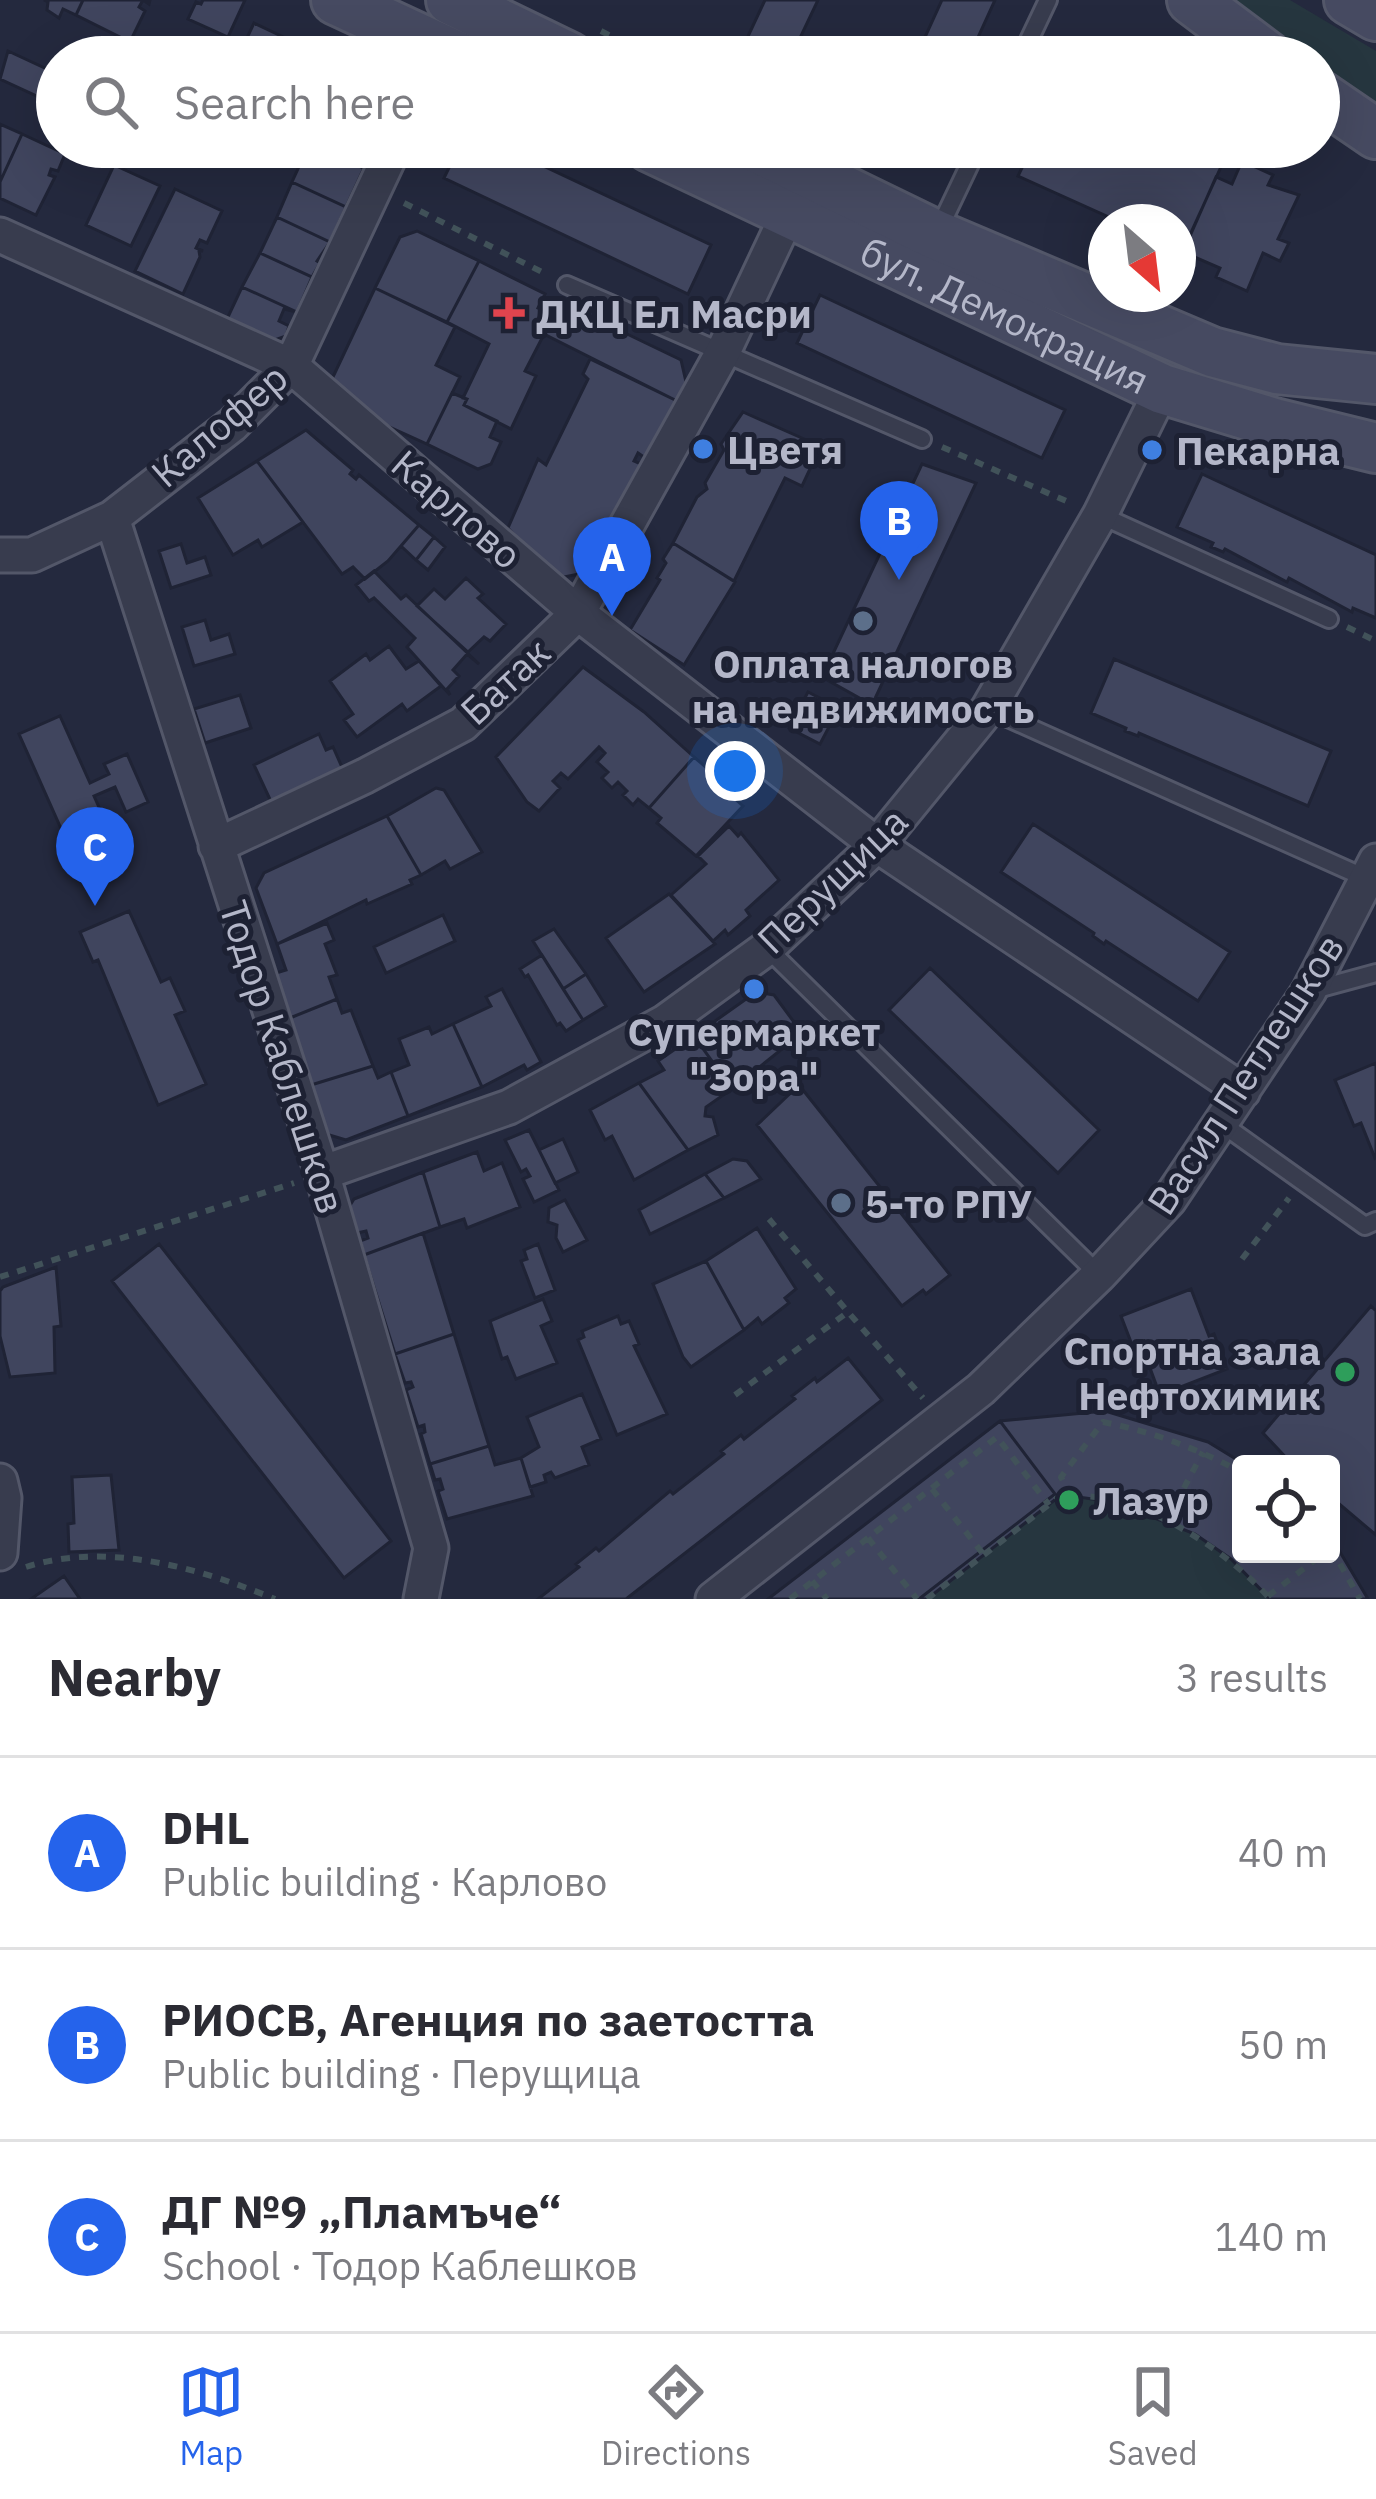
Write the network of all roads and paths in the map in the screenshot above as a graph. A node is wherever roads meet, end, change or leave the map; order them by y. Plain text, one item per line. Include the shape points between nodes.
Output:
1 (337, 0) edge
2 (1048, 0) edge
3 (1192, 0) edge
4 (1349, 0) edge
5 (460, 2) edge
6 (1376, 16) edge
7 (414, 36) edge
8 (527, 36) edge
9 (1031, 36) edge
10 (1240, 36) edge
11 (1340, 109) edge
12 (1376, 134) edge
13 (384, 168) edge
14 (693, 168) edge
15 (798, 168) edge
16 (968, 168) edge
17 (374, 188) junction
18 (788, 214) junction
19 (0, 235) edge
20 (936, 235) junction
21 (567, 285) joint
22 (723, 352) junction
23 (291, 366) junction
24 (1376, 379) edge
25 (1162, 389) junction
26 (922, 439) joint
27 (1376, 448) edge
28 (1100, 515) junction
29 (112, 518) junction
30 (0, 555) edge
31 (578, 613) junction
32 (1329, 619) dead end
33 (988, 709) junction
34 (877, 845) junction
35 (216, 846) junction
36 (1374, 875) edge
37 (767, 947) junction
38 (1376, 973) edge
39 (1309, 992) junction
40 (1243, 1091) junction
41 (1222, 1124) junction
42 (322, 1174) junction
43 (1302, 1181) junction
44 (769, 1219) dead end
45 (1376, 1221) edge
46 (1242, 1259) dead end
47 (1099, 1275) junction
48 (0, 1277) edge
49 (848, 1312) junction
50 (735, 1395) dead end
51 (941, 1420) junction
52 (1203, 1452) junction
53 (1232, 1467) edge
54 (0, 1481) edge
55 (932, 1489) junction
56 (1071, 1496) junction
57 (1049, 1505) junction
58 (1167, 1520) junction
59 (868, 1538) junction
60 (984, 1555) junction
61 (8, 1562) edge
62 (1312, 1563) edge
63 (1340, 1563) edge
64 (812, 1582) junction
65 (1269, 1598) edge
66 (275, 1599) edge
67 (421, 1599) edge
68 (712, 1599) edge
69 (790, 1599) edge
70 (827, 1599) edge
71 (917, 1599) edge
72 (927, 1599) edge
73 (1360, 1599) edge

1 - 7 main road
2 - 9 lane
3 - 10 main road
4 - 6 main road
5 - 8 main road
11 - 12 main road
13 - 17 street, Калофер
14 - 18 main road, бул. Демокрация
15 - 20 main road, бул. Демокрация
16 - 20 lane
17 - 21 path
17 - 23 street, Калофер
18 - 22 street, Батак
18 - 25 main road, бул. Демокрация
19 - 23 street, Карлово
20 - 24 main road, бул. Демокрация via 1212,352
21 - 22 lane
22 - 26 lane
22 - 31 street, Батак
23 - 29 street, Калофер via 232,425
23 - 31 street, Карлово
25 - 27 main road, бул. Демокрация
25 - 28 street, Перущица
26 - 28 path
28 - 32 lane
28 - 33 street, Перущица
29 - 30 street, Калофер via 32,554
29 - 35 street, Тодор Каблешков
31 - 34 street, Карлово
31 - 35 street, Батак via 463,724
33 - 34 street, Перущица
33 - 36 lane
34 - 37 street, Перущица
34 - 40 street, Карлово
35 - 42 street, Тодор Каблешков
36 - 39 street, Васил Петлешков
37 - 42 street, Перущица via 665,1022 508,1107
37 - 47 lane
38 - 39 lane
39 - 40 street, Васил Петлешков
40 - 41 street, Васил Петлешков
41 - 43 lane
41 - 47 street, Васил Петлешков via 1169,1199
42 - 48 path
42 - 67 street, Тодор Каблешков via 431,1548
43 - 45 lane via 1365,1226
43 - 46 path
44 - 49 path
47 - 51 street, Васил Петлешков
49 - 50 path
49 - 51 path
51 - 68 street, Васил Петлешков
52 - 53 path
52 - 56 path via 1103,1422 1061,1477
52 - 58 path
54 - 61 street
55 - 57 path via 997,1437
55 - 59 path
55 - 60 path
56 - 57 path
56 - 58 path
57 - 60 path
58 - 65 path via 1231,1558
59 - 64 path
59 - 71 path
60 - 72 path
61 - 66 path via 127,1558 212,1574
62 - 65 path
63 - 73 path
64 - 69 path
64 - 70 path

